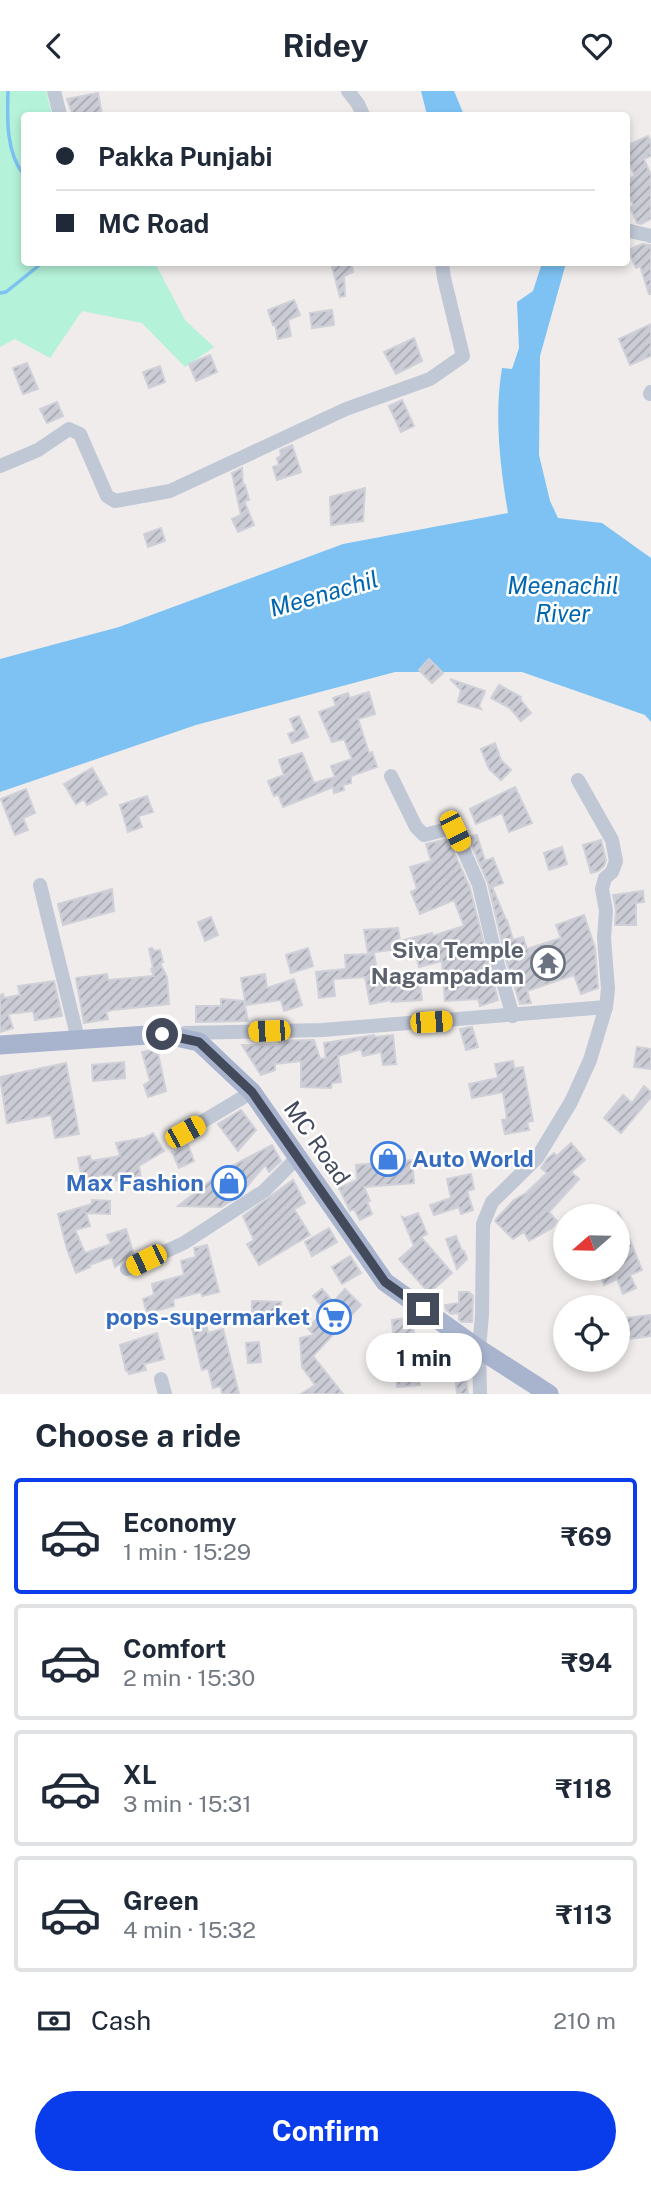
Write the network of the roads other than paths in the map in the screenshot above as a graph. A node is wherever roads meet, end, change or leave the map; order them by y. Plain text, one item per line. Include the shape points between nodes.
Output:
1 (54, 91) edge
2 (348, 91) edge
3 (59, 112) edge
4 (362, 112) edge
5 (630, 231) edge
6 (651, 236) edge
7 (442, 266) edge
8 (0, 466) edge
9 (391, 776) dead end
10 (579, 779) dead end
11 (40, 885) dead end
12 (606, 1007) junction
13 (513, 1016) junction
14 (162, 1034) junction
15 (78, 1039) junction
16 (0, 1045) edge
17 (252, 1092) junction
18 (185, 1132) dead end
19 (297, 1158) junction
20 (127, 1269) dead end
21 (479, 1349) junction
22 (160, 1379) dead end
23 (165, 1394) edge
24 (480, 1394) edge
25 (549, 1394) edge

1 - 3 street
2 - 4 street
5 - 6 street
7 - 8 street via 463,356 430,379 346,409 170,491 115,501 107,496 80,434 69,429 38,450
9 - 13 street via 424,835 455,831 479,885
10 - 12 street via 612,841 616,861 603,889
11 - 15 street
12 - 13 street
12 - 21 street via 590,1061 571,1102 537,1158 492,1202 483,1224
13 - 14 street via 322,1030
14 - 15 main road, MC Road
14 - 17 main road, MC Road via 199,1042
15 - 16 main road, MC Road
17 - 18 street
17 - 19 main road, MC Road
19 - 20 street via 264,1191 184,1243
19 - 21 main road, MC Road via 385,1282
21 - 24 street
21 - 25 main road, MC Road
22 - 23 street

